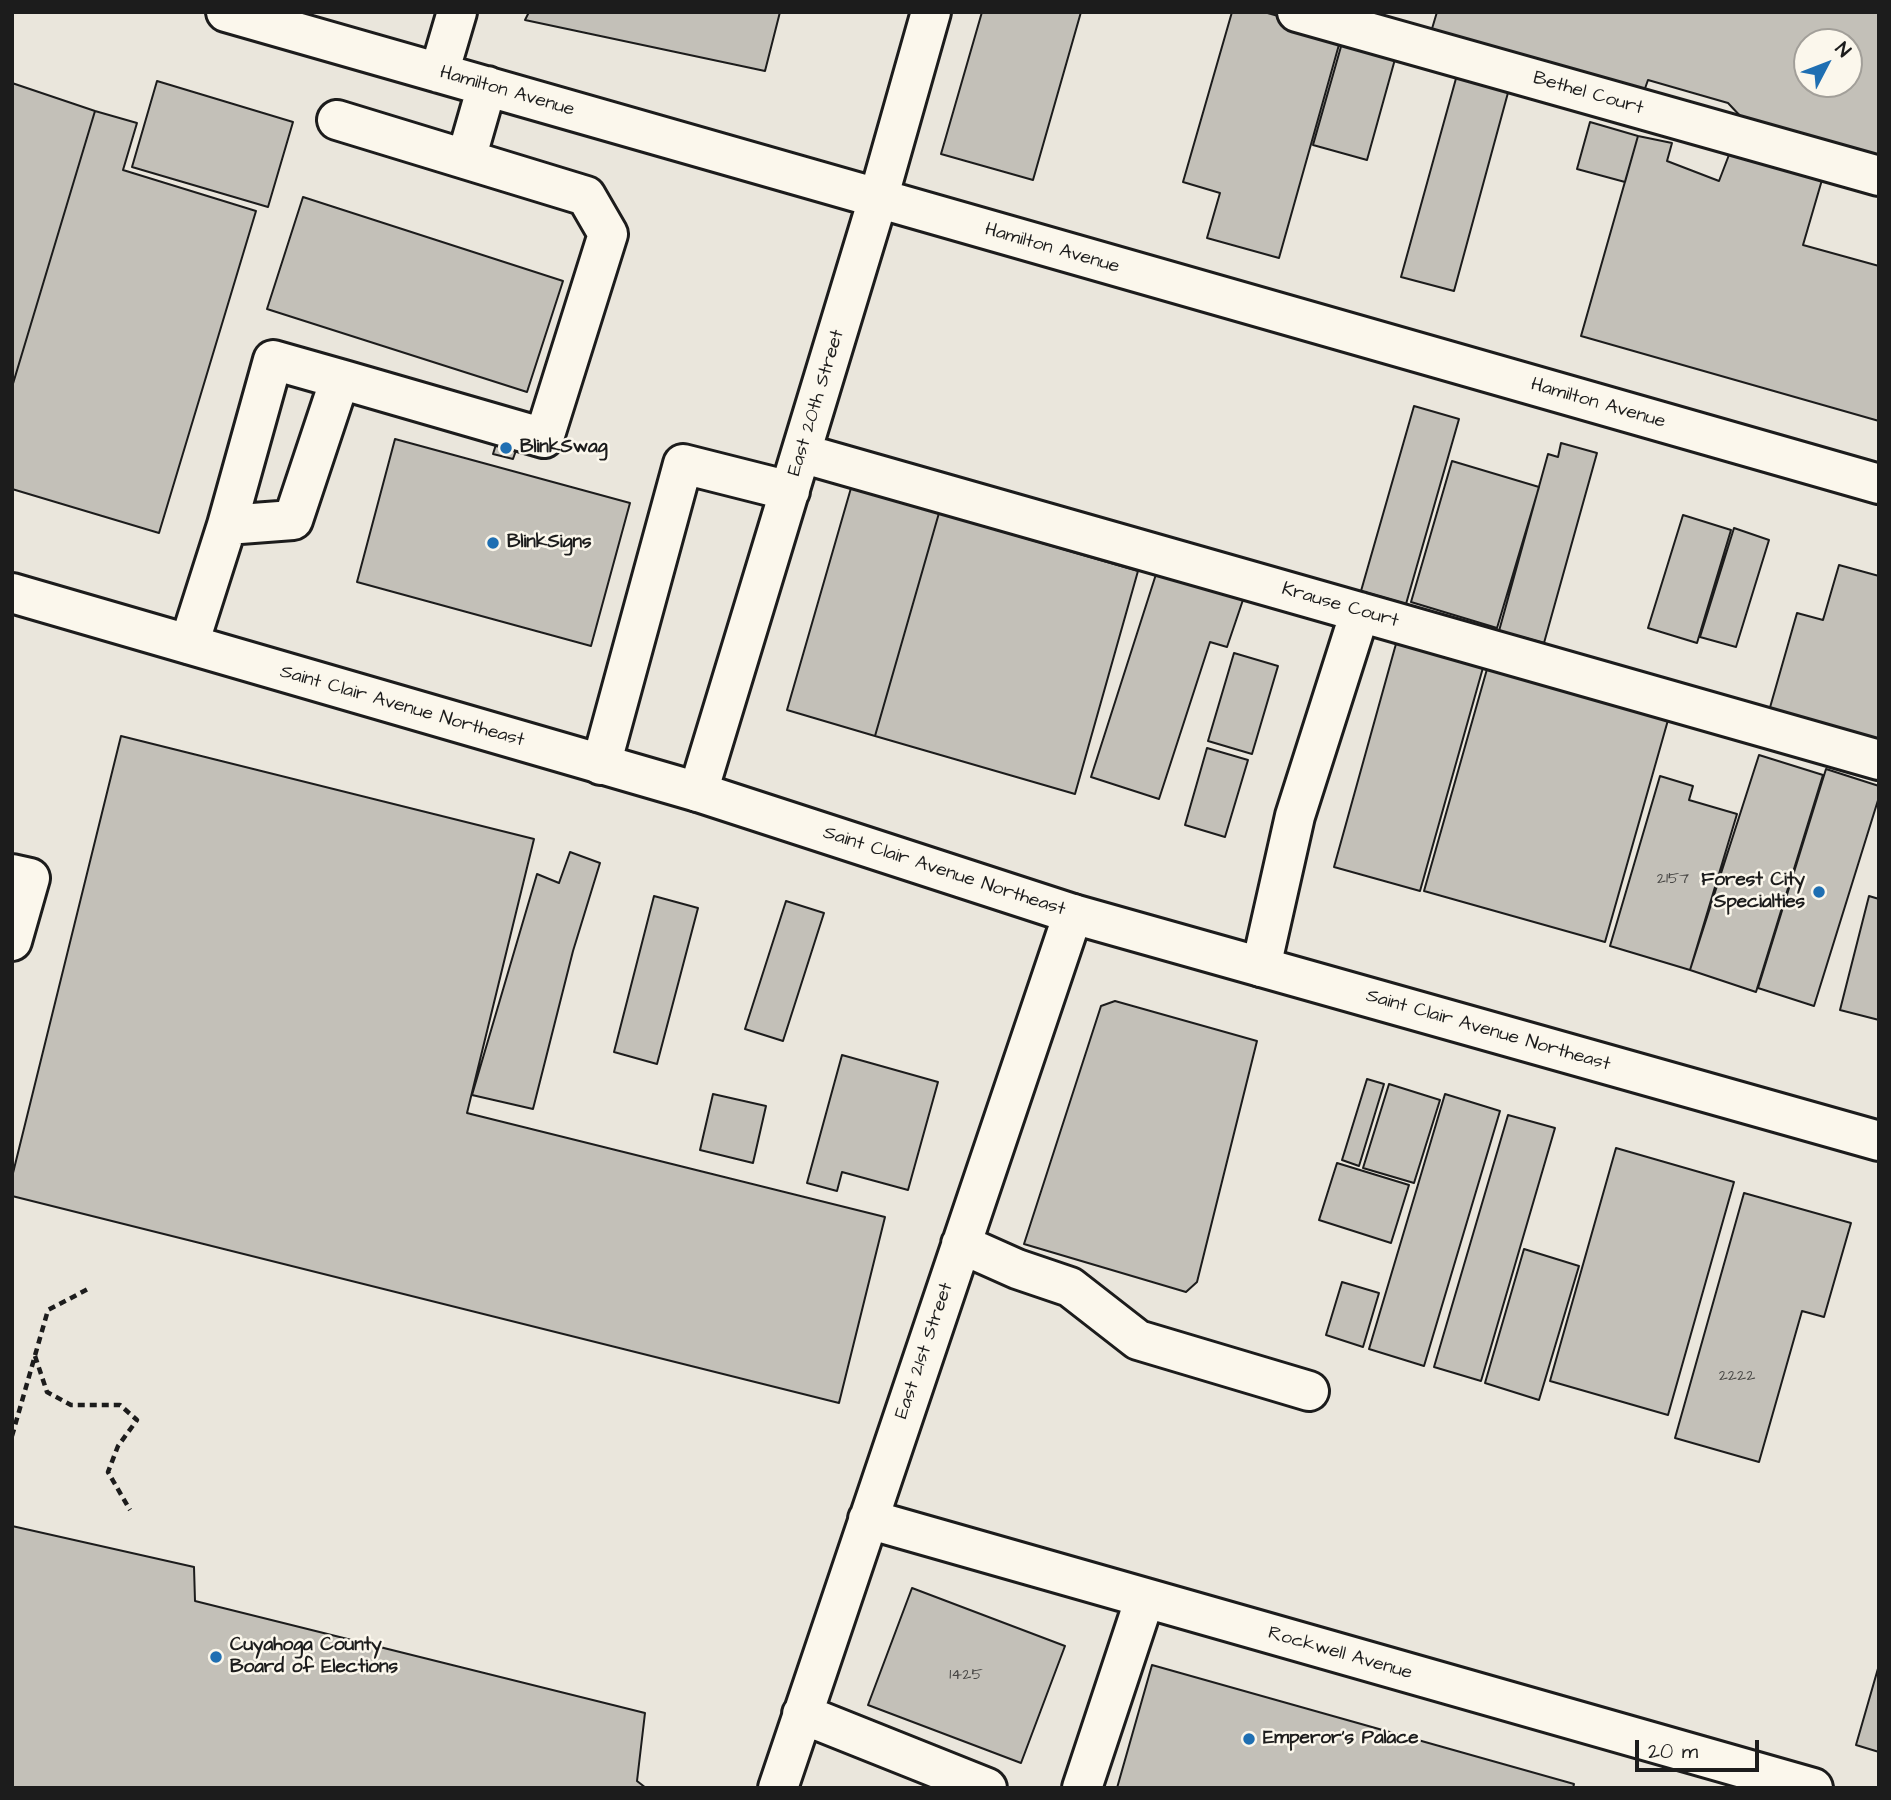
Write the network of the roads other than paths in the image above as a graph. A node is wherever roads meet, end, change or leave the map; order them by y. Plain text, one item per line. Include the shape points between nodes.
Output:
1 (226, 12) edge
2 (457, 12) edge
3 (930, 12) edge
4 (1297, 12) edge
5 (439, 73) junction
6 (487, 86) junction
7 (337, 120) dead end
8 (466, 159) junction
9 (1879, 176) edge
10 (878, 199) junction
11 (340, 379) junction
12 (801, 453) junction
13 (1879, 484) edge
14 (790, 491) junction
15 (227, 525) junction
16 (12, 593) edge
17 (1360, 612) junction
18 (189, 644) junction
19 (1879, 760) edge
20 (601, 765) junction
21 (698, 792) junction
22 (12, 874) edge
23 (1073, 914) junction
24 (12, 941) edge
25 (1261, 967) junction
26 (1879, 1141) edge
27 (961, 1244) junction
28 (1309, 1391) dead end
29 (868, 1519) junction
30 (1145, 1598) junction
31 (802, 1714) junction
32 (778, 1788) edge
33 (987, 1788) edge
34 (1082, 1788) edge
35 (1814, 1788) edge

1 - 5 street, Hamilton Avenue
2 - 5 street
3 - 10 street, East 20th Street
4 - 9 street, Bethel Court
5 - 6 street, Hamilton Avenue
6 - 8 street
6 - 10 street, Hamilton Avenue
7 - 8 street
8 - 11 street via 586,196 608,234 544,438
10 - 12 street, East 20th Street
10 - 13 street, Hamilton Avenue
11 - 15 street via 293,520
11 - 15 street via 273,360
12 - 14 street, East 20th Street
12 - 17 street, Krause Court
14 - 20 street via 683,464
14 - 21 street, East 20th Street
15 - 18 street
16 - 18 street, Saint Clair Avenue Northeast
17 - 19 street, Krause Court
17 - 25 street via 1296,817
18 - 20 street, Saint Clair Avenue Northeast
20 - 21 street, Saint Clair Avenue Northeast
21 - 23 street, Saint Clair Avenue Northeast
22 - 24 street via 30,878
23 - 25 street, Saint Clair Avenue Northeast
23 - 27 street, East 21st Street
25 - 26 street, Saint Clair Avenue Northeast
27 - 28 street via 1070,1287 1138,1340
27 - 29 street, East 21st Street
29 - 30 street, Rockwell Avenue
29 - 31 street, East 21st Street
30 - 34 street
30 - 35 street, Rockwell Avenue
31 - 32 street, East 21st Street
31 - 33 street

